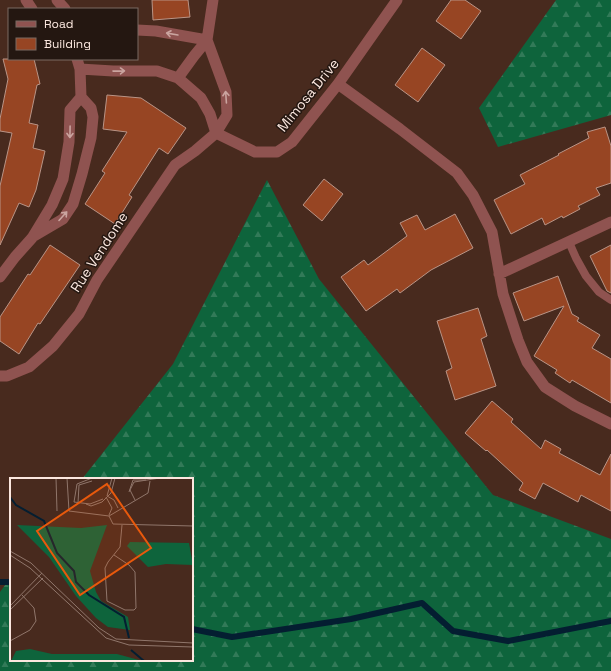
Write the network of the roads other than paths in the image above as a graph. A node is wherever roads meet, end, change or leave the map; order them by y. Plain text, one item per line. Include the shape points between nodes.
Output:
1 (56, 0) edge
2 (213, 0) edge
3 (397, 0) edge
4 (64, 8) edge
5 (138, 30) edge
6 (207, 40) junction
7 (79, 64) edge
8 (178, 78) junction
9 (338, 84) junction
10 (81, 97) junction
11 (216, 133) junction
12 (611, 222) edge
13 (32, 238) junction
14 (569, 242) junction
15 (499, 274) junction
16 (0, 277) edge
17 (611, 300) edge
18 (0, 376) edge
19 (611, 424) edge

1 - 4 street
2 - 6 street
3 - 9 street, Mimosa Drive
6 -> 5 street
6 - 8 street
11 -> 6 street, Rue Vendome via 227,115 226,92
7 -> 8 street via 112,71 157,72
7 - 10 street
8 - 11 street via 201,98
9 - 11 street, Mimosa Drive via 292,142 277,152 255,152
9 - 15 street via 457,173 473,195 492,232
10 -> 13 street via 70,110 70,142 63,179 52,205
13 -> 10 street via 62,219 73,204 91,138 93,117 91,108
11 - 18 street, Rue Vendome via 175,165 97,280 79,314 53,346 29,367 7,376
12 - 14 street
13 - 16 street
14 - 15 street
14 - 17 lane via 586,276 599,292
15 - 19 street via 503,294 526,362 545,387

